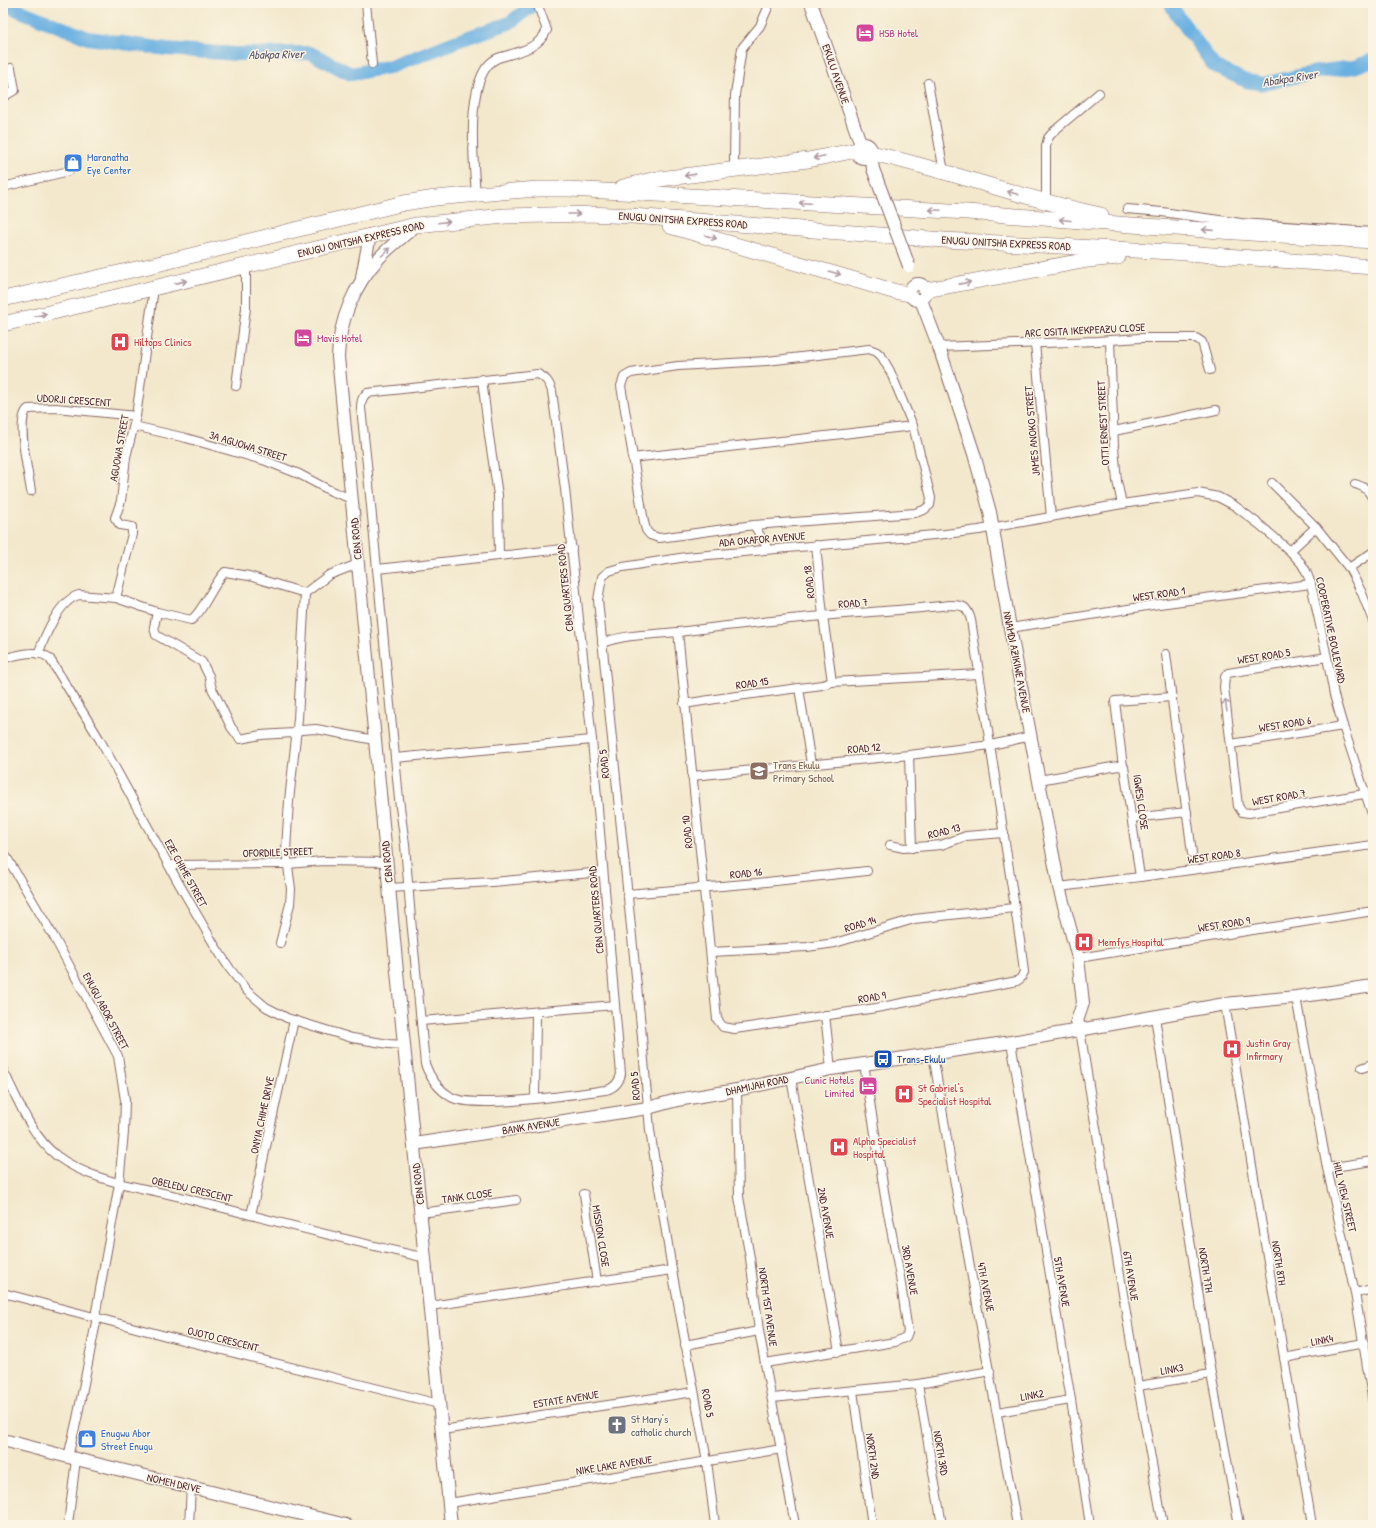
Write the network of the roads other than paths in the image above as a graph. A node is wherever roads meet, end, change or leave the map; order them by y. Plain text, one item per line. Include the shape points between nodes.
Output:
1 (366, 3) edge
2 (770, 3) edge
3 (811, 3) edge
4 (538, 6) dead end
5 (372, 64) dead end
6 (11, 68) dead end
7 (928, 83) dead end
8 (1099, 93) dead end
9 (3, 97) edge
10 (864, 152) junction
11 (734, 162) dead end
12 (69, 171) dead end
13 (944, 172) junction
14 (3, 187) edge
15 (605, 191) junction
16 (476, 195) junction
17 (1046, 203) junction
18 (1127, 209) dead end
19 (632, 216) junction
20 (416, 225) junction
21 (1131, 225) junction
22 (1373, 232) edge
23 (370, 235) junction
24 (1373, 240) edge
25 (1172, 252) junction
26 (246, 266) junction
27 (1373, 267) edge
28 (361, 281) junction
29 (154, 288) junction
30 (918, 292) junction
31 (3, 299) edge
32 (3, 324) edge
33 (1110, 340) junction
34 (1035, 343) junction
35 (939, 347) junction
36 (1210, 370) dead end
37 (482, 380) junction
38 (236, 386) dead end
39 (1216, 410) dead end
40 (136, 416) junction
41 (134, 426) junction
42 (913, 426) junction
43 (1114, 431) junction
44 (632, 458) junction
45 (1272, 482) dead end
46 (1355, 484) dead end
47 (31, 491) dead end
48 (352, 499) junction
49 (1373, 500) edge
50 (1122, 504) junction
51 (1051, 517) junction
52 (754, 526) junction
53 (1316, 526) junction
54 (993, 528) junction
55 (816, 545) junction
56 (572, 548) junction
57 (768, 549) junction
58 (1290, 551) junction
59 (1373, 552) edge
60 (499, 556) junction
61 (358, 564) junction
62 (1349, 568) junction
63 (377, 569) junction
64 (1311, 584) junction
65 (305, 594) junction
66 (116, 598) junction
67 (157, 612) junction
68 (823, 616) junction
69 (1373, 621) edge
70 (1010, 628) junction
71 (678, 632) junction
72 (602, 643) junction
73 (1166, 654) dead end
74 (42, 655) junction
75 (1327, 657) junction
76 (3, 659) edge
77 (979, 674) junction
78 (832, 682) junction
79 (799, 688) junction
80 (1172, 697) junction
81 (684, 704) junction
82 (1342, 726) junction
83 (296, 731) junction
84 (1031, 736) junction
85 (376, 740) junction
86 (592, 740) junction
87 (1231, 744) junction
88 (991, 745) junction
89 (908, 755) junction
90 (395, 758) junction
91 (811, 764) junction
92 (1123, 767) junction
93 (692, 776) junction
94 (1040, 780) junction
95 (1364, 794) junction
96 (1187, 812) junction
97 (1373, 817) edge
98 (1132, 818) junction
99 (1004, 833) junction
100 (890, 845) dead end
101 (1373, 845) edge
102 (912, 848) junction
103 (3, 851) edge
104 (1192, 853) dead end
105 (387, 862) junction
106 (288, 864) junction
107 (169, 865) junction
108 (867, 871) dead end
109 (603, 872) junction
110 (1140, 878) junction
111 (409, 886) junction
112 (1059, 887) junction
113 (389, 888) junction
114 (703, 888) junction
115 (627, 894) junction
116 (1014, 908) junction
117 (1373, 912) edge
118 (280, 943) dead end
119 (710, 952) junction
120 (1078, 958) junction
121 (1021, 978) joint
122 (1373, 986) edge
123 (1296, 996) junction
124 (1225, 1004) junction
125 (615, 1005) junction
126 (536, 1012) junction
127 (825, 1016) junction
128 (1155, 1017) junction
129 (294, 1020) junction
130 (421, 1021) junction
131 (723, 1027) joint
132 (1080, 1030) junction
133 (1012, 1042) junction
134 (404, 1045) junction
135 (933, 1054) junction
136 (864, 1064) junction
137 (1373, 1064) edge
138 (1362, 1068) dead end
139 (831, 1069) junction
140 (3, 1070) edge
141 (791, 1078) junction
142 (736, 1090) junction
143 (535, 1098) junction
144 (648, 1108) junction
145 (414, 1144) junction
146 (1373, 1161) edge
147 (1327, 1168) junction
148 (119, 1184) junction
149 (584, 1194) dead end
150 (516, 1200) dead end
151 (421, 1213) junction
152 (251, 1215) junction
153 (426, 1258) junction
154 (672, 1270) junction
155 (597, 1282) junction
156 (1373, 1290) edge
157 (3, 1293) edge
158 (1355, 1293) junction
159 (430, 1306) junction
160 (96, 1317) junction
161 (758, 1331) junction
162 (1364, 1343) junction
163 (685, 1345) junction
164 (839, 1352) junction
165 (1284, 1358) junction
166 (765, 1363) junction
167 (990, 1371) junction
168 (1211, 1374) junction
169 (918, 1384) junction
170 (1138, 1386) junction
171 (853, 1391) junction
172 (694, 1392) junction
173 (772, 1398) junction
174 (1071, 1400) junction
175 (1373, 1403) edge
176 (439, 1404) junction
177 (997, 1412) junction
178 (442, 1430) junction
179 (3, 1440) edge
180 (782, 1449) junction
181 (72, 1458) junction
182 (707, 1461) junction
183 (191, 1486) junction
184 (449, 1504) junction
185 (314, 1521) edge
186 (68, 1525) edge
187 (189, 1525) edge
188 (346, 1525) edge
189 (451, 1525) edge
190 (715, 1525) edge
191 (795, 1525) edge
192 (872, 1525) edge
193 (942, 1525) edge
194 (1017, 1525) edge
195 (1090, 1525) edge
196 (1163, 1525) edge
197 (1239, 1525) edge
198 (1312, 1525) edge

1 - 5 street
2 - 11 street via 760,26 742,48 735,95
3 - 10 main road, EKULU AVENUE
4 - 16 street via 547,30 545,34 521,52 492,62 476,90
6 - 9 street via 16,87
7 - 13 street
8 - 17 street via 1048,138
10 - 13 highway
10 -> 15 highway via 652,180
10 - 30 main road, NNAMDI AZIKIWE AVENUE, bridge via 875,173
12 - 14 street
17 -> 13 highway
15 - 16 highway via 538,189
21 -> 15 highway via 967,212
16 - 31 highway via 404,203
17 - 21 highway via 1116,218
18 - 22 street via 1240,223
20 -> 19 highway, ENUGU ONITSHA EXPRESS ROAD via 505,216
19 - 25 highway, ENUGU ONITSHA EXPRESS ROAD via 944,240
19 -> 30 highway via 893,291
20 - 23 highway, ENUGU ONITSHA EXPRESS ROAD
28 -> 20 main road, CBN ROAD via 378,258
24 -> 21 highway
23 - 26 highway, ENUGU ONITSHA EXPRESS ROAD
23 - 28 main road
25 - 27 highway, ENUGU ONITSHA EXPRESS ROAD
30 -> 25 highway via 1088,260
29 -> 26 highway, ENUGU ONITSHA EXPRESS ROAD
26 - 38 street via 246,308
28 - 48 main road, CBN ROAD via 342,322 338,340
32 -> 29 highway, ENUGU ONITSHA EXPRESS ROAD
29 - 40 street, AGUOWA STREET
30 - 35 main road, NNAMDI AZIKIWE AVENUE
33 - 34 street, ARC OSITA IKEKPEAZU CLOSE
33 - 36 street, ARC OSITA IKEKPEAZU CLOSE via 1196,338 1202,342
33 - 43 street, OTTI ERNEST STREET
34 - 35 street, ARC OSITA IKEKPEAZU CLOSE
34 - 51 street, JAMES ANOKO STREET
35 - 54 main road, NNAMDI AZIKIWE AVENUE via 983,485
37 - 56 street, CBN QUARTERS ROAD via 538,374 545,377 549,383
37 - 60 street via 498,495
37 - 63 street, CBN QUARTERS ROAD via 367,393 363,396 361,408
39 - 43 street
40 - 41 street, AGUOWA STREET
40 - 47 street, UDORJI CRESCENT via 56,408 25,411 22,435
41 - 48 street, 3A AGUOWA STREET via 266,461
41 - 66 street, AGUOWA STREET via 116,518 120,525 132,527 132,534
42 - 44 street
42 - 44 street via 890,371 877,352 869,349 678,366 631,373 624,377 621,386
42 - 52 street via 930,498 930,505 924,510 915,513
43 - 50 street, OTTI ERNEST STREET via 1117,481
44 - 52 street via 644,522 650,535 660,538
45 - 53 street
46 - 49 street via 1365,487
48 - 61 main road, CBN ROAD
50 - 51 street, COOPERATIVE BOULEVARD
50 - 58 street, COOPERATIVE BOULEVARD via 1198,493 1218,497 1235,506
51 - 54 street, COOPERATIVE BOULEVARD
52 - 57 street
53 - 58 street
53 - 62 street
54 - 55 street, ADA OKAFOR AVENUE
54 - 70 main road, NNAMDI AZIKIWE AVENUE
55 - 57 street, ADA OKAFOR AVENUE
55 - 68 street, ROAD 18
56 - 60 street
56 - 86 street, CBN QUARTERS ROAD
57 - 72 street, ADA OKAFOR AVENUE via 623,567 608,572 602,577 598,600
58 - 64 street, COOPERATIVE BOULEVARD via 1304,566
59 - 62 street
60 - 63 street
61 - 65 street via 330,575
61 - 85 main road, CBN ROAD
62 - 69 street
63 - 90 street, CBN QUARTERS ROAD
64 - 70 street, WEST ROAD 1 via 1159,604
64 - 75 street, COOPERATIVE BOULEVARD
65 - 67 street via 248,576 226,572 191,620
65 - 83 street
66 - 67 street
66 - 74 street, EZE CHIME STREET via 74,596 66,602 48,630 42,644
67 - 83 street via 154,627 156,636 202,662 212,689 240,739
68 - 71 street, ROAD 7
68 - 77 street, ROAD 7 via 961,605 969,611
68 - 78 street, ROAD 18
70 - 84 main road, NNAMDI AZIKIWE AVENUE
71 - 72 street, ROAD 7 via 616,638
71 - 81 street, ROAD 10
72 - 115 street, ROAD 5
73 - 80 street
74 - 76 street via 12,656
74 - 107 street, EZE CHIME STREET via 50,659 84,712
75 - 82 street, COOPERATIVE BOULEVARD
87 -> 75 street, WEST ROAD 5 via 1224,682 1228,673
77 - 78 street, ROAD 15
77 - 88 street, ROAD 7
78 - 79 street, ROAD 15
79 - 81 street, ROAD 15
79 - 91 street
80 - 92 street via 1115,701
80 - 96 street
81 - 93 street, ROAD 10
82 - 87 street, WEST ROAD 6
82 - 95 street, COOPERATIVE BOULEVARD
83 - 85 street via 322,729
83 - 106 street via 288,814
84 - 88 street, ROAD 12
84 - 94 main road, NNAMDI AZIKIWE AVENUE
85 - 105 main road, CBN ROAD
86 - 90 street
86 - 109 street, CBN QUARTERS ROAD
87 - 95 street, WEST ROAD 7 via 1238,802 1242,812 1249,813
88 - 89 street, ROAD 12
88 - 99 street, ROAD 7
89 - 91 street, ROAD 12
89 - 102 street
90 - 111 street, CBN QUARTERS ROAD
91 - 93 street, ROAD 12
92 - 94 street, IGWESI CLOSE
92 - 98 street, IGWESI CLOSE
93 - 114 street, ROAD 10
94 - 112 main road, NNAMDI AZIKIWE AVENUE
95 - 97 street, COOPERATIVE BOULEVARD
96 - 98 street
96 - 104 street
98 - 110 street, IGWESI CLOSE
99 - 102 street, ROAD 13 via 966,836 942,845
99 - 116 street, ROAD 7
100 - 102 street, ROAD 13
101 - 110 street, WEST ROAD 8
103 - 148 street, ENUGU ABOR STREET via 54,937 118,1056 125,1108
105 - 106 street, OFORDILE STREET via 323,861
105 - 113 main road, CBN ROAD
106 - 107 street, OFORDILE STREET
106 - 118 street via 290,904
107 - 129 street, EZE CHIME STREET via 215,946 247,991 274,1012
108 - 114 street, ROAD 16
109 - 111 street
109 - 125 street, CBN QUARTERS ROAD
110 - 112 street, WEST ROAD 8
111 - 113 street
111 - 130 street, CBN QUARTERS ROAD
112 - 120 main road, NNAMDI AZIKIWE AVENUE
113 - 134 main road, CBN ROAD
114 - 115 street, ROAD 16
114 - 119 street, ROAD 10
115 - 144 street, ROAD 5 via 642,1026
116 - 119 street, ROAD 14 via 914,918 836,943
116 - 121 street, ROAD 7 via 1024,972
117 - 120 street, WEST ROAD 9
119 - 131 street, ROAD 10 via 717,1019
120 - 132 main road, NNAMDI AZIKIWE AVENUE via 1083,1003 1077,1021
121 - 127 street, ROAD 9 via 945,996
122 - 123 main road, DHAMIJAH ROAD
123 - 124 main road, DHAMIJAH ROAD
123 - 147 street, HILL VIEW STREET
124 - 128 main road, DHAMIJAH ROAD
124 - 165 street, NORTH 8TH
125 - 126 street
125 - 143 street, CBN QUARTERS ROAD via 621,1074 618,1083 606,1090
126 - 130 street
126 - 143 street
127 - 131 street, ROAD 9 via 735,1029
127 - 139 street
128 - 132 main road, DHAMIJAH ROAD
128 - 168 street, NORTH 7TH
129 - 134 street, EZE CHIME STREET via 352,1038
129 - 152 street, ONYIA CHIME DRIVE
130 - 143 street, CBN QUARTERS ROAD via 425,1064 430,1077 441,1090 467,1102
132 - 133 main road, DHAMIJAH ROAD
132 - 170 street, 6TH AVENUE
133 - 135 main road, DHAMIJAH ROAD
133 - 174 street, 5TH AVENUE
134 - 145 main road, CBN ROAD
135 - 136 main road, DHAMIJAH ROAD
135 - 167 street, 4TH AVENUE
136 - 139 main road, DHAMIJAH ROAD
136 - 164 street, 3RD AVENUE via 908,1332 906,1337 895,1342
137 - 138 street
139 - 141 main road, DHAMIJAH ROAD
140 - 148 street, OBELEDU CRESCENT via 27,1119 52,1151 77,1167
141 - 142 main road, DHAMIJAH ROAD
141 - 164 street, 2ND AVENUE
142 - 144 main road, DHAMIJAH ROAD via 677,1100
142 - 161 street, NORTH 1ST AVENUE via 739,1197 750,1258
144 - 145 main road, BANK AVENUE
144 - 154 street, ROAD 5
145 - 151 main road, CBN ROAD
146 - 147 street
147 - 158 street, HILL VIEW STREET
148 - 152 street, OBELEDU CRESCENT via 175,1195
148 - 160 street, ENUGU ABOR STREET
149 - 155 street, MISSION CLOSE
150 - 151 street, TANK CLOSE
151 - 153 main road, CBN ROAD
152 - 153 street, OBELEDU CRESCENT
153 - 159 main road, CBN ROAD
154 - 155 street
154 - 163 street, ROAD 5
155 - 159 street
156 - 158 street
157 - 160 street, OJOTO CRESCENT
158 - 162 street, HILL VIEW STREET
159 - 176 main road, CBN ROAD
160 - 176 street, OJOTO CRESCENT
160 - 181 street, ENUGU ABOR STREET
161 - 163 street
161 - 166 street, NORTH 1ST AVENUE
162 - 165 street, LINK4
162 - 175 street, HILL VIEW STREET
163 - 172 street, ROAD 5
164 - 166 street, 3RD AVENUE
165 - 198 street, NORTH 8TH
166 - 173 street, NORTH 1ST AVENUE
167 - 169 street
167 - 177 street, 4TH AVENUE
168 - 170 street, LINK3
168 - 197 street, NORTH 7TH
169 - 171 street
169 - 193 street, NORTH 3RD
170 - 196 street, 6TH AVENUE
171 - 173 street
171 - 192 street, NORTH 2ND
172 - 178 street, ESTATE AVENUE
172 - 182 street, ROAD 5
173 - 180 street, NORTH 1ST AVENUE
174 - 177 street, LINK2
174 - 195 street, 5TH AVENUE
176 - 178 main road, CBN ROAD
177 - 194 street, 4TH AVENUE
178 - 184 main road, CBN ROAD
179 - 181 main road, NOMEH DRIVE
180 - 182 street, NIKE LAKE AVENUE
180 - 191 street, NORTH 1ST AVENUE
181 - 183 main road, NOMEH DRIVE
181 - 186 street, ENUGU ABOR STREET
182 - 184 street, NIKE LAKE AVENUE
182 - 190 street, ROAD 5
183 - 185 main road, NOMEH DRIVE
183 - 187 street
184 - 189 main road, CBN ROAD
185 - 188 main road, NOMEH DRIVE

